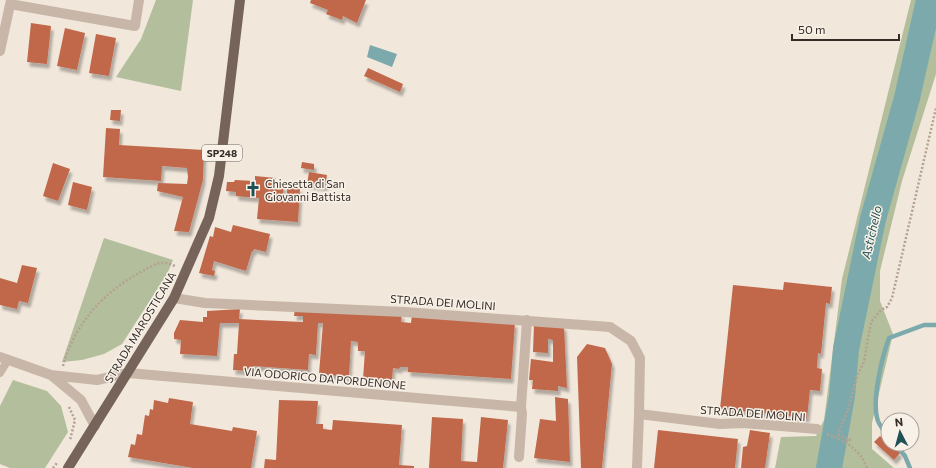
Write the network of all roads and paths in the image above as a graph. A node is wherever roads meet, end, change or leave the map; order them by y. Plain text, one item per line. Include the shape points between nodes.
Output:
1 (139, 0) edge
2 (240, 0) edge
3 (10, 2) edge
4 (2, 39) edge
5 (0, 51) edge
6 (936, 108) edge
7 (187, 271) junction
8 (174, 298) junction
9 (527, 320) junction
10 (4, 358) edge
11 (0, 373) edge
12 (128, 373) junction
13 (55, 375) junction
14 (68, 404) dead end
15 (521, 407) junction
16 (639, 414) junction
17 (95, 426) junction
18 (817, 429) joint
19 (845, 442) junction
20 (67, 445) dead end
21 (61, 456) dead end
22 (519, 457) dead end
23 (53, 468) edge
24 (68, 468) edge
25 (637, 468) edge
26 (867, 468) edge

1 - 3 street via 134,26
2 - 7 main road, STRADA MAROSTICANA / SP248 via 215,198 210,218
3 - 4 street
4 - 5 street
6 - 19 path via 892,298 887,307 871,322 864,362 839,431 839,435 850,440
7 - 8 main road, STRADA MAROSTICANA / SP248
7 - 13 path via 167,262 157,264 116,287 83,322
8 - 9 street, STRADA DEI MOLINI via 204,303 304,306
8 - 12 main road, STRADA MAROSTICANA / SP248
9 - 15 street
9 - 16 street, STRADA DEI MOLINI via 610,327 631,341 640,358
10 - 11 lane
10 - 13 street
12 - 13 street, VIA ODORICO DA PORDENONE via 97,380
12 - 15 street, VIA ODORICO DA PORDENONE
12 - 17 main road, STRADA MAROSTICANA / SP248
13 - 17 street via 81,400
14 - 20 path via 75,420
15 - 22 street
16 - 18 street, STRADA DEI MOLINI via 720,424 742,423
16 - 25 street, STRADA DEI MOLINI
17 - 24 main road, STRADA MAROSTICANA / SP248
18 - 19 path
19 - 26 path via 863,457
21 - 23 path

